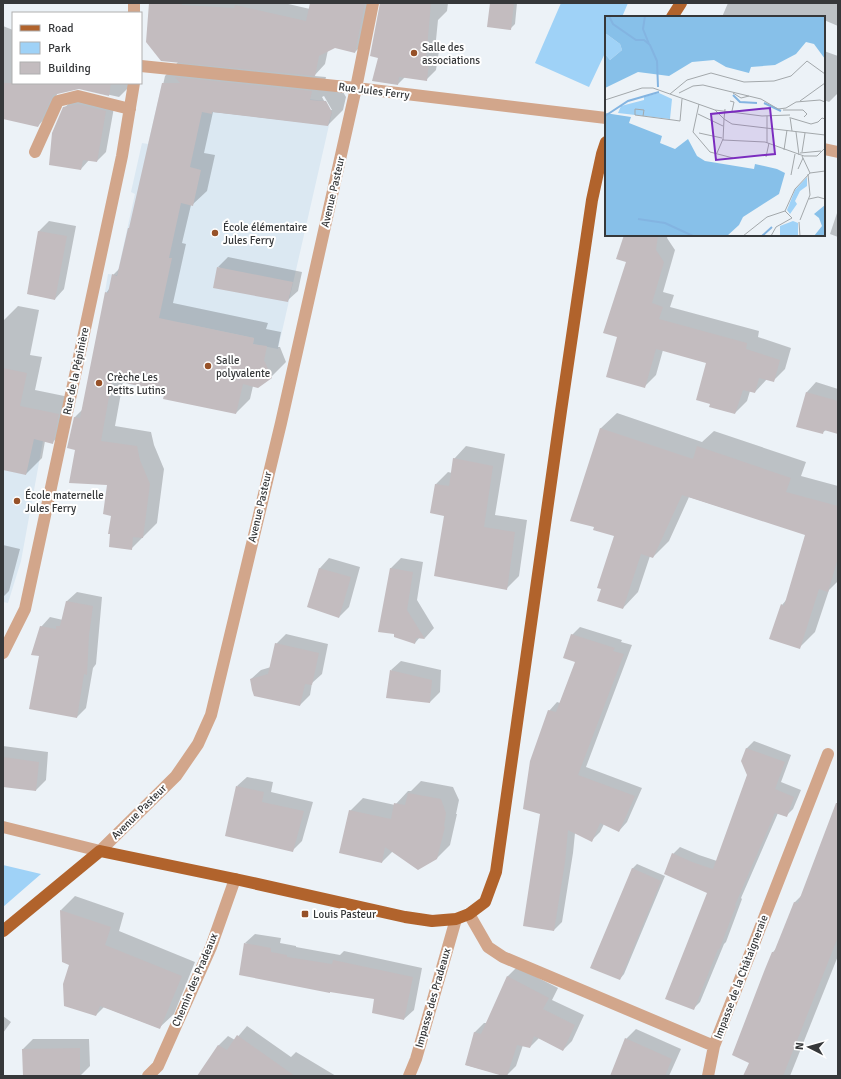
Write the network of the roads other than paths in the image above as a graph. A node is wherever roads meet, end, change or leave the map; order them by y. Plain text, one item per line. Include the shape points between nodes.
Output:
1 (373, 3) edge
2 (681, 3) edge
3 (673, 16) edge
4 (142, 66) edge
5 (134, 84) edge
6 (356, 88) junction
7 (130, 109) junction
8 (605, 118) edge
9 (605, 145) edge
10 (825, 149) edge
11 (35, 152) dead end
12 (838, 152) edge
13 (3, 653) edge
14 (828, 754) dead end
15 (3, 827) edge
16 (100, 851) junction
17 (235, 879) junction
18 (469, 914) junction
19 (456, 919) junction
20 (3, 931) edge
21 (714, 1046) junction
22 (148, 1076) edge
23 (409, 1076) edge
24 (708, 1076) edge

1 - 6 street, Avenue Pasteur
2 - 3 main road
4 - 6 street, Rue Jules Ferry
5 - 7 street, Rue de la Pépinière
6 - 8 street, Rue Jules Ferry
6 - 16 street, Avenue Pasteur via 281,423 211,715 198,744 176,776
7 - 11 street via 78,96 58,101
7 - 13 street, Rue de la Pépinière via 25,609
9 - 18 main road via 592,200 496,872 485,902
10 - 12 street
14 - 21 street, Impasse de la Châtaigneraie
15 - 16 street
16 - 17 main road
16 - 20 main road, Avenue Pasteur
17 - 19 main road via 404,917 432,921
17 - 22 street, Chemin des Pradeaux via 208,954 158,1066
18 - 19 main road
18 - 21 street, Impasse de la Châtaigneraie via 488,947 503,957
19 - 23 street, Impasse des Pradeaux
21 - 24 street

